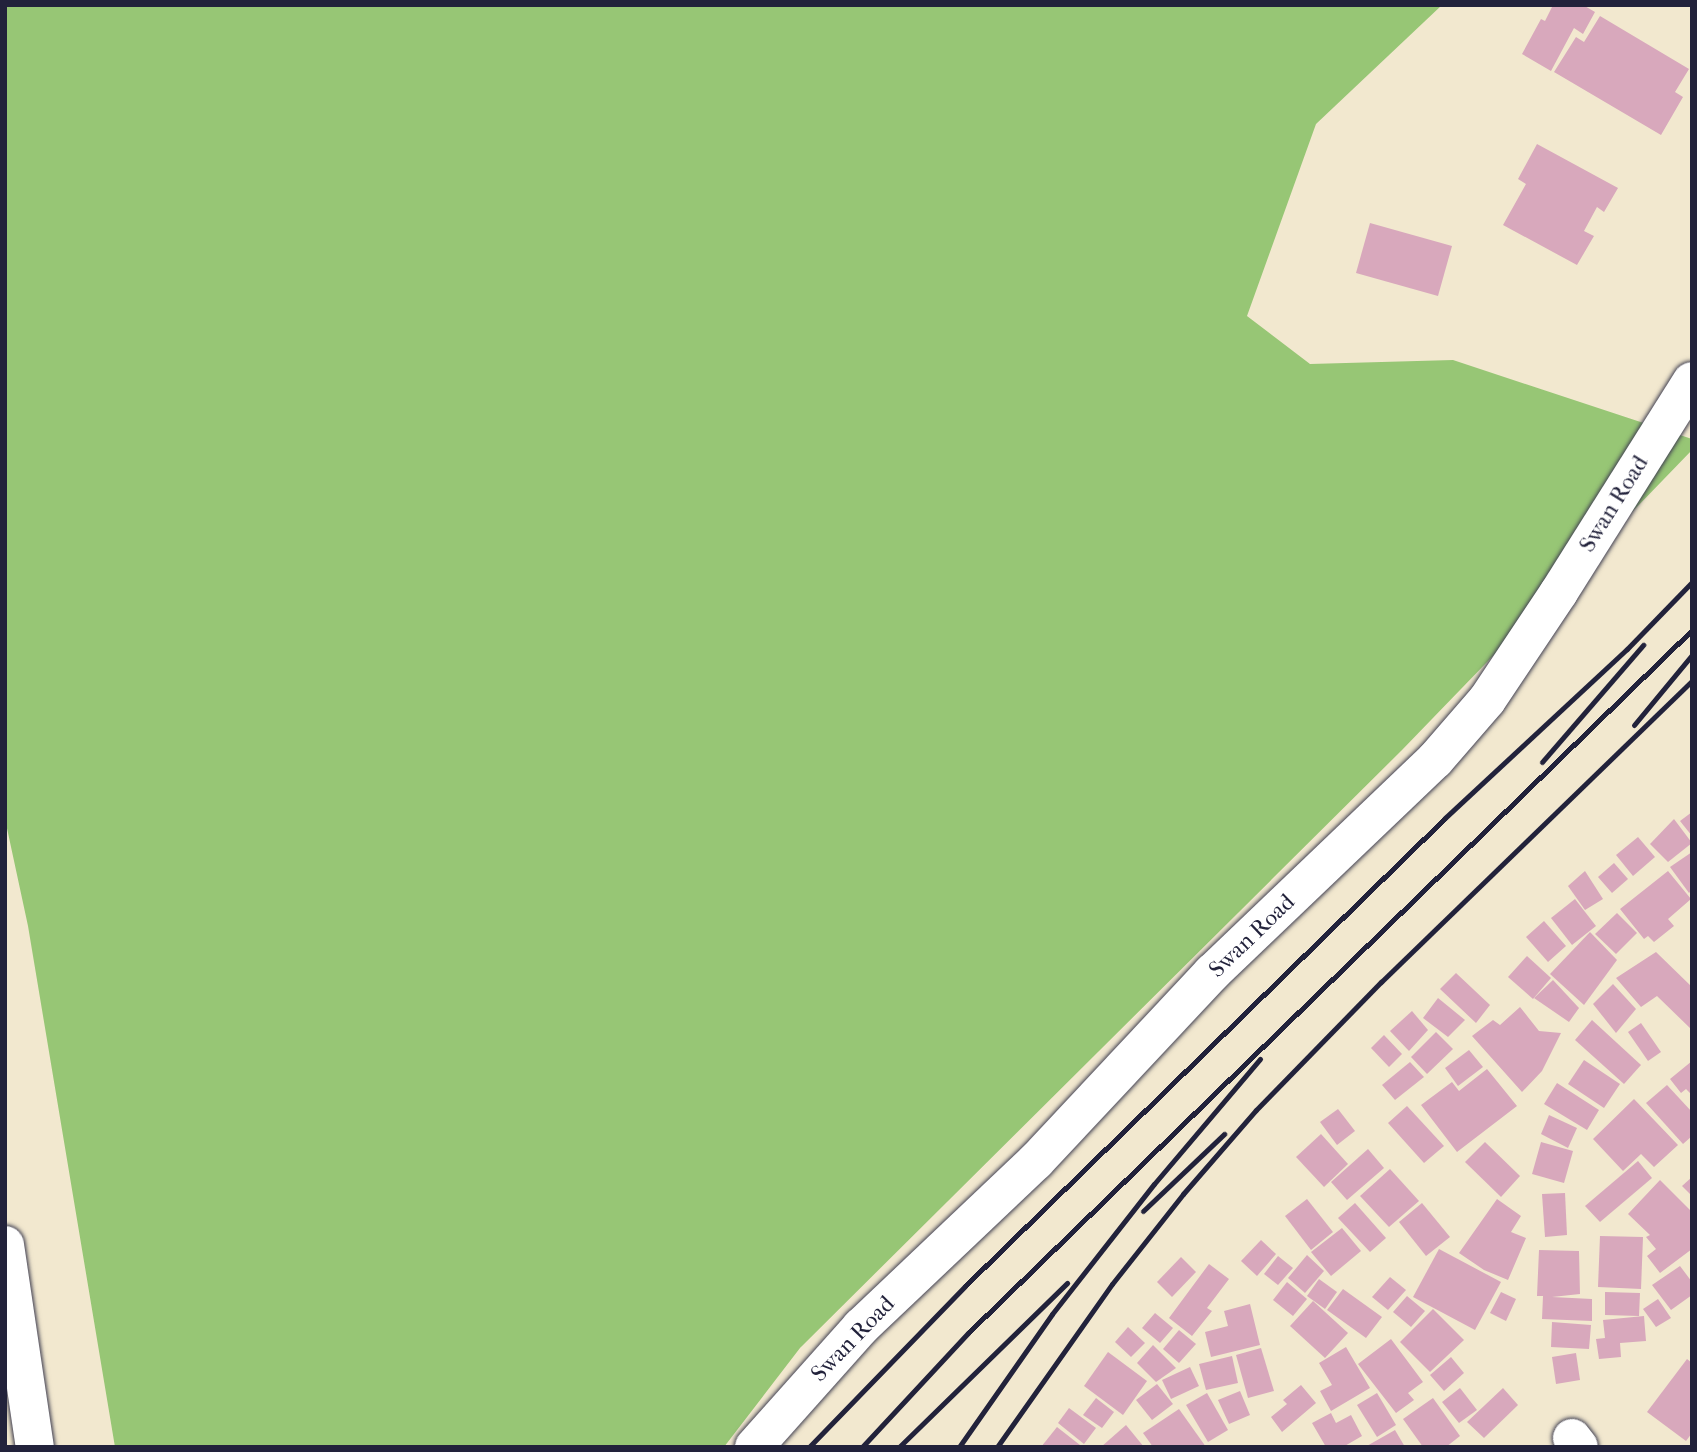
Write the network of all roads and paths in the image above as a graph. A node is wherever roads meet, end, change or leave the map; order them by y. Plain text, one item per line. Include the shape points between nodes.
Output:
1 (1692, 381) edge
2 (5, 1245) edge
3 (35, 1447) edge
4 (754, 1447) edge

1 - 4 street, Swan Road via 1488,700 1443,750 1213,973 1036,1161 861,1326
2 - 3 street

